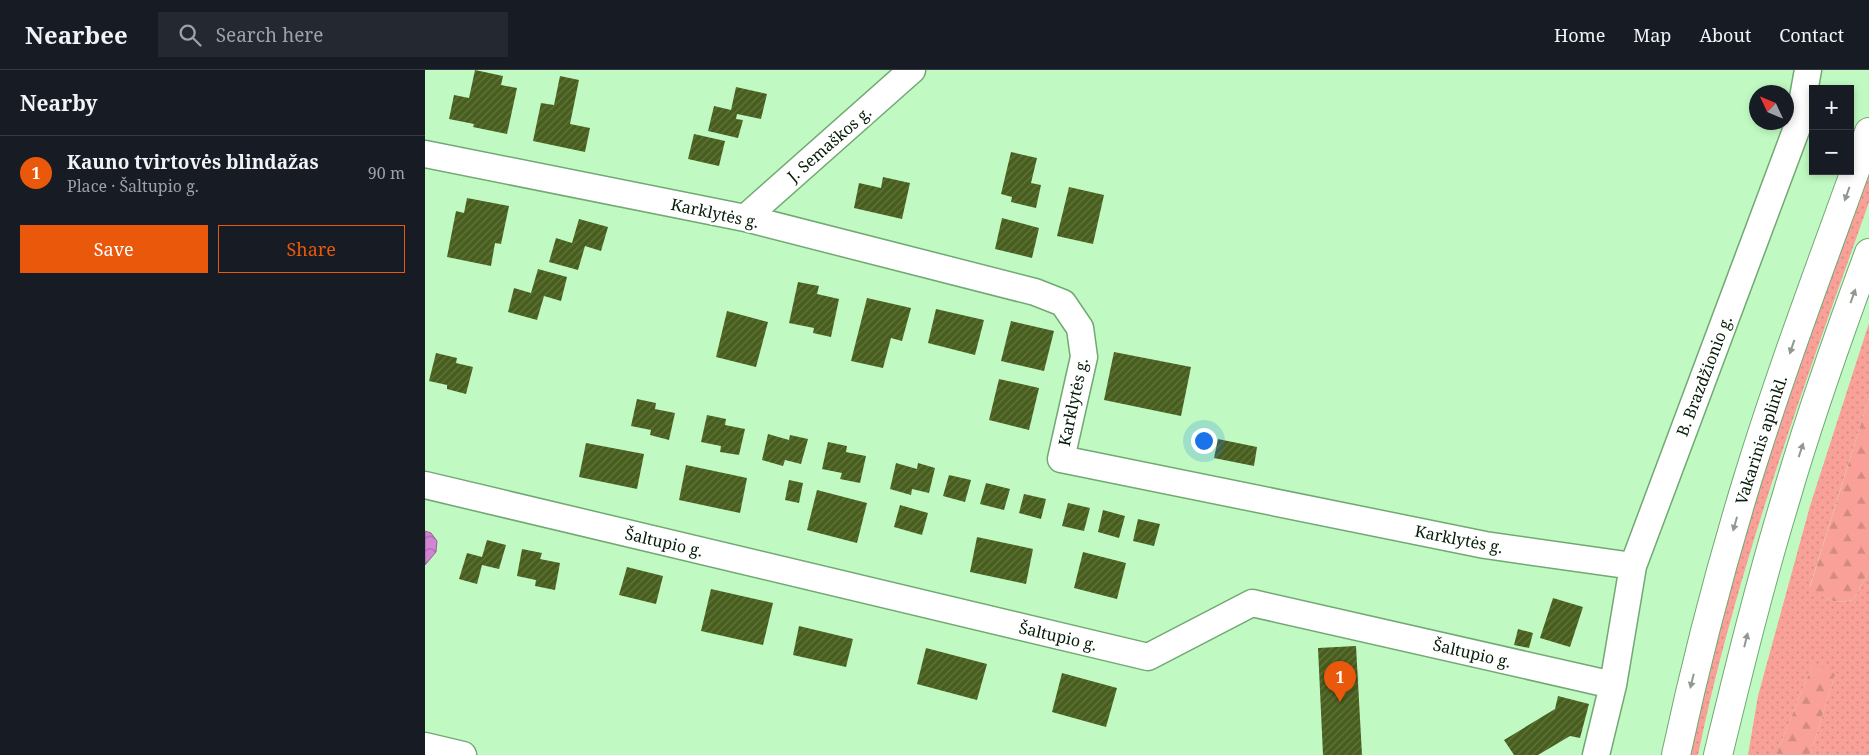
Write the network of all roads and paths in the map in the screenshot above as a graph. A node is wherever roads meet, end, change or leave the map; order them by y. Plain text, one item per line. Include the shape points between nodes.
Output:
1 (912, 70) edge
2 (1808, 70) edge
3 (1869, 132) edge
4 (425, 154) edge
5 (745, 218) junction
6 (1869, 253) edge
7 (425, 486) edge
8 (1633, 566) junction
9 (1613, 685) junction
10 (425, 746) edge
11 (463, 755) edge
12 (1596, 755) edge
13 (1675, 755) edge
14 (1718, 755) edge

1 - 5 street, J. Semaškos g.
2 - 8 street, B. Brazdžionio g. via 1798,125
3 -> 13 highway, Vakarinis aplinkl. via 1748,477 1712,603
4 - 5 street, Karklytės g.
5 - 8 street, Karklytės g. via 1035,292 1063,303 1080,328 1084,357 1061,459 1485,545
14 -> 6 highway via 1749,626 1786,496 1832,353
7 - 9 street, Šaltupio g. via 1148,657 1252,603
8 - 9 street, B. Brazdžionio g.
9 - 12 street
10 - 11 street

